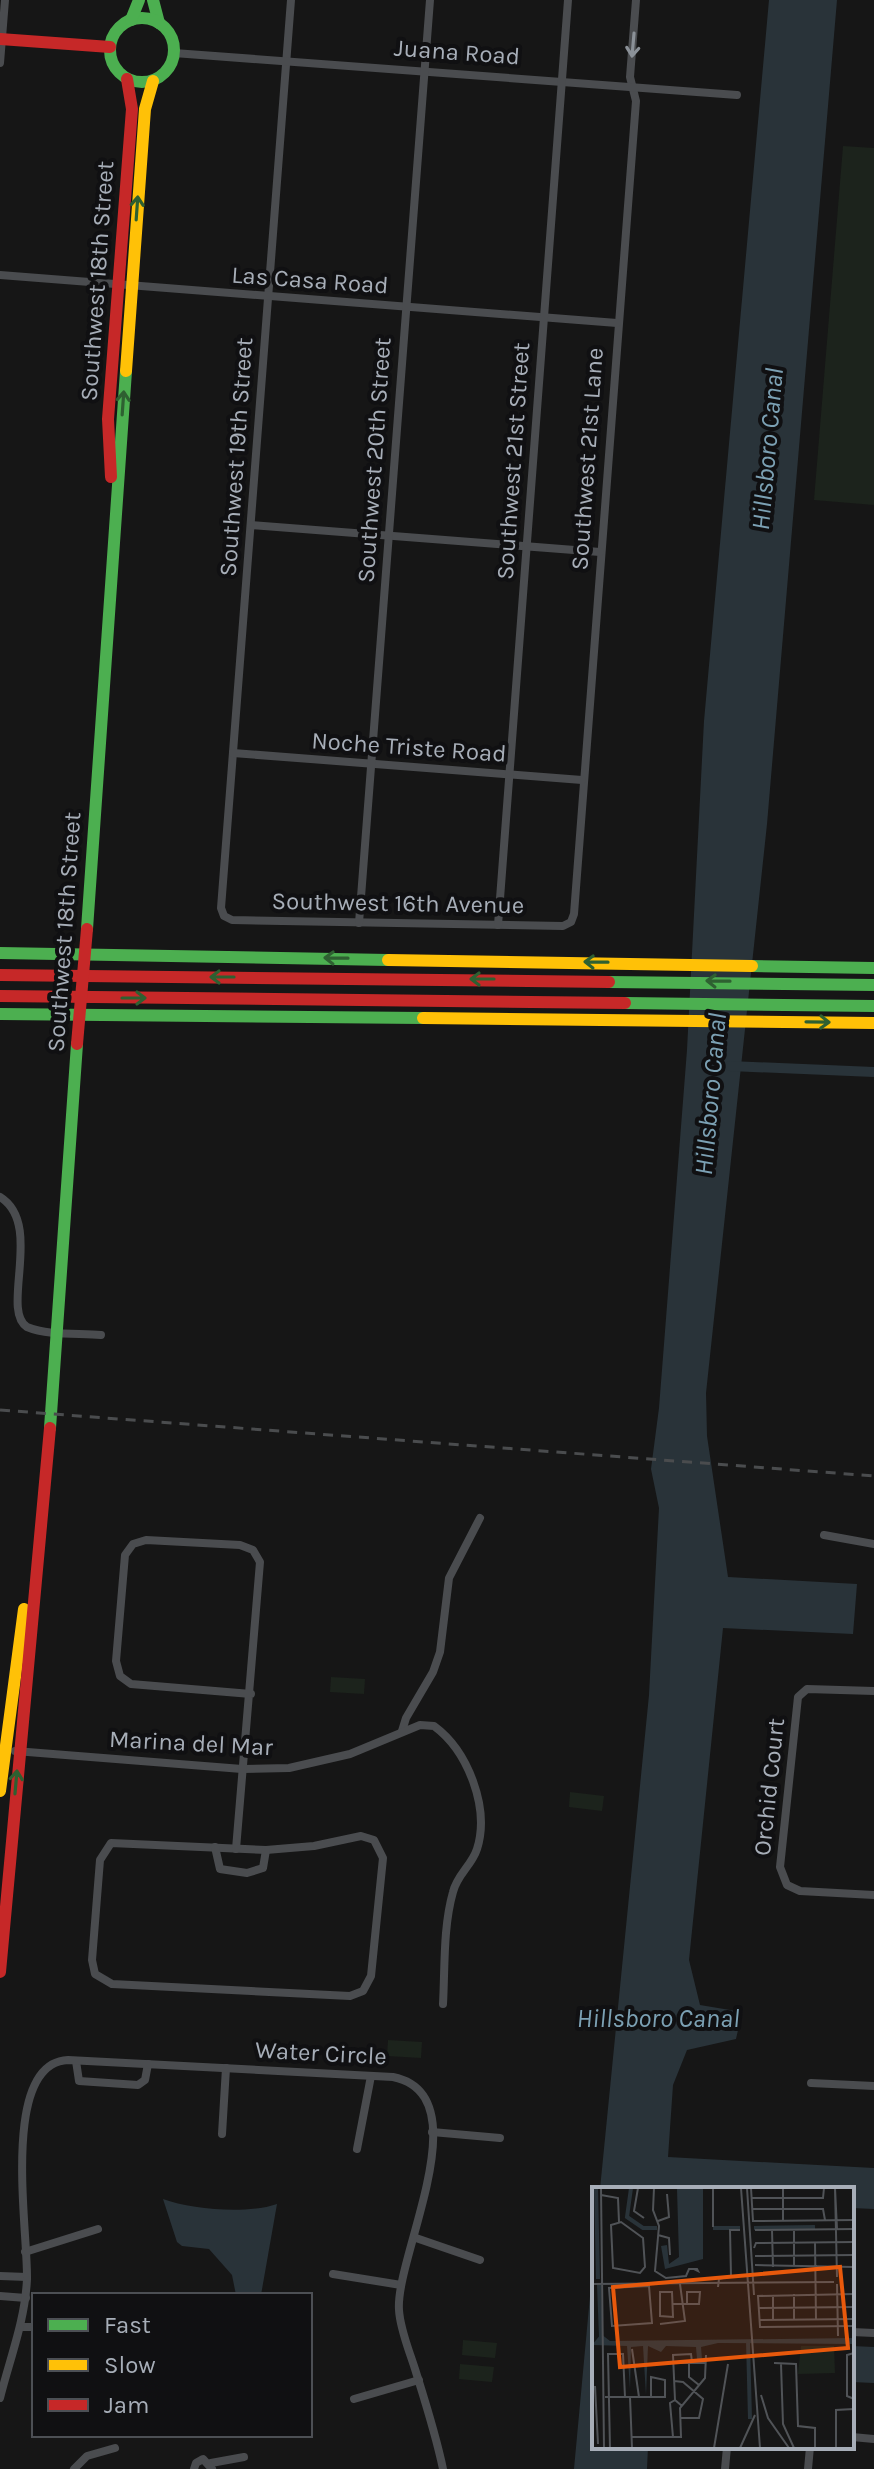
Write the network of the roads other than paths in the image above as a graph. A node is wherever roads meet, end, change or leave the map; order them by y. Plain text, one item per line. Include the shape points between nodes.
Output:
1 (5, 0) edge
2 (139, 0) edge
3 (153, 0) edge
4 (291, 0) edge
5 (430, 0) edge
6 (568, 0) edge
7 (636, 0) edge
8 (131, 20) junction
9 (159, 23) junction
10 (1, 39) edge
11 (110, 47) junction
12 (174, 53) junction
13 (286, 61) junction
14 (0, 63) edge
15 (424, 72) junction
16 (127, 79) junction
17 (153, 81) junction
18 (562, 83) junction
19 (636, 88) junction
20 (737, 95) dead end
21 (137, 124) junction
22 (0, 275) edge
23 (125, 286) junction
24 (268, 296) junction
25 (406, 307) junction
26 (544, 318) junction
27 (617, 323) junction
28 (251, 525) junction
29 (389, 535) junction
30 (527, 546) junction
31 (600, 552) junction
32 (233, 753) junction
33 (371, 764) junction
34 (509, 775) junction
35 (582, 780) junction
36 (224, 916) joint
37 (571, 922) joint
38 (359, 923) junction
39 (498, 925) junction
40 (0, 953) edge
41 (874, 968) edge
42 (0, 975) edge
43 (874, 985) edge
44 (0, 996) edge
45 (874, 1006) edge
46 (0, 1014) edge
47 (874, 1023) edge
48 (0, 1197) edge
49 (56, 1331) junction
50 (101, 1335) dead end
51 (480, 1518) dead end
52 (824, 1535) dead end
53 (874, 1544) edge
54 (874, 1691) edge
55 (251, 1694) junction
56 (402, 1731) junction
57 (2, 1750) edge
58 (18, 1752) junction
59 (242, 1769) junction
60 (0, 1791) edge
61 (215, 1847) junction
62 (236, 1849) junction
63 (266, 1850) junction
64 (874, 1895) edge
65 (0, 1972) edge
66 (443, 2004) dead end
67 (76, 2061) junction
68 (148, 2064) junction
69 (226, 2068) junction
70 (371, 2076) junction
71 (811, 2083) dead end
72 (874, 2086) edge
73 (432, 2132) junction
74 (222, 2134) dead end
75 (500, 2138) dead end
76 (357, 2149) dead end
77 (98, 2229) dead end
78 (416, 2238) junction
79 (25, 2252) junction
80 (480, 2260) dead end
81 (333, 2274) dead end
82 (0, 2276) edge
83 (27, 2277) junction
84 (401, 2285) junction
85 (0, 2296) edge
86 (26, 2298) junction
87 (21, 2327) junction
88 (32, 2327) edge
89 (854, 2332) edge
90 (874, 2333) edge
91 (419, 2380) junction
92 (0, 2398) edge
93 (354, 2399) dead end
94 (854, 2437) edge
95 (874, 2439) edge
96 (115, 2448) dead end
97 (727, 2449) edge
98 (810, 2449) edge
99 (244, 2457) dead end
100 (212, 2466) edge
101 (74, 2469) edge
102 (194, 2469) edge
103 (443, 2469) edge
104 (725, 2469) edge
105 (808, 2469) edge

1 - 10 street
2 - 8 main road
3 - 9 main road
4 - 13 street, Southwest 19th Street
5 - 15 street, Southwest 20th Street
6 - 18 street, Southwest 21st Street
7 -> 19 street, Southwest 21st Lane via 630,77
8 - 9 main road
8 - 11 main road via 117,31
9 - 12 main road via 171,36
10 - 11 main road
10 - 14 street
11 - 16 main road via 116,69
12 - 13 street, Juana Road
12 - 17 main road via 168,70
13 - 15 street, Juana Road
13 - 24 street, Southwest 19th Street
15 - 18 street, Juana Road
15 - 25 street, Southwest 20th Street
16 - 17 main road
16 - 21 main road, Southwest 18th Street
17 - 21 main road, Southwest 18th Street
18 - 19 street, Juana Road
18 - 26 street, Southwest 21st Street
19 - 20 street, Juana Road
19 - 27 street, Southwest 21st Lane
21 - 23 main road, Southwest 18th Street
22 - 23 street, Las Casa Road
23 - 24 street, Las Casa Road
23 - 49 main road, Southwest 18th Street, bridge via 108,419 111,615
24 - 25 street, Las Casa Road
24 - 28 street, Southwest 19th Street
25 - 26 street, Las Casa Road
25 - 29 street, Southwest 20th Street
26 - 27 street, Las Casa Road
26 - 30 street, Southwest 21st Street
27 - 31 street, Southwest 21st Lane
28 - 29 street
28 - 32 street, Southwest 19th Street
29 - 30 street
29 - 33 street, Southwest 20th Street
30 - 31 street
30 - 34 street, Southwest 21st Street
31 - 35 street, Southwest 21st Lane
32 - 33 street, Noche Triste Road
32 - 36 street, Southwest 19th Street
33 - 34 street, Noche Triste Road
33 - 38 street, Southwest 20th Street
34 - 35 street, Noche Triste Road
34 - 39 street, Southwest 21st Street
35 - 37 street, Southwest 21st Lane
36 - 38 street, Southwest 16th Avenue
37 - 39 street, Southwest 16th Avenue
38 - 39 street, Southwest 16th Avenue
41 -> 40 main road
43 -> 42 main road
44 -> 45 main road
46 -> 47 main road
48 - 49 street via 13,1210 18,1228 12,1312 28,1328
49 - 50 street
49 - 57 main road, Southwest 18th Street via 24,1611
49 - 58 main road, Southwest 18th Street
51 - 56 street via 449,1578 433,1672
52 - 53 street
54 - 64 street, Orchid Court via 814,1688 798,1697 780,1867 784,1881 800,1891
55 - 55 street via 261,1569 257,1555 240,1545 146,1540 133,1544 125,1555 116,1661 120,1676 131,1684
55 - 59 street
56 - 59 street, Marina del Mar via 333,1760
56 - 66 street, Marina del Mar via 434,1726 456,1747 471,1774 481,1826 475,1854 453,1890
57 - 58 street, Marina del Mar
57 - 60 main road, Southwest 18th Street
58 - 59 street, Marina del Mar
65 -> 58 main road, Southwest 18th Street
59 - 62 street
61 - 62 street
61 - 63 street via 220,1869 238,1873 257,1873
61 - 63 street via 117,1840 105,1847 92,1960 99,1979 112,1984 350,1996 363,1991 371,1976 383,1858 378,1845 361,1836
62 - 63 street
67 - 68 street, Water Circle
67 - 68 street via 79,2081 138,2085 145,2080
67 - 79 street, Water Circle via 47,2065 24,2092 17,2186
68 - 69 street, Water Circle
69 - 70 street, Water Circle
69 - 74 street
70 - 73 street, Water Circle via 400,2078 416,2086 429,2104
70 - 76 street
71 - 72 street
73 - 75 street
73 - 78 street, Water Circle
77 - 79 street
78 - 80 street
78 - 84 street, Water Circle
79 - 83 street, Water Circle
81 - 84 street
82 - 83 street
83 - 86 street, Water Circle
84 - 91 street, Water Circle via 401,2321
85 - 86 street
86 - 87 street, Water Circle
87 - 88 street
87 - 92 street, Water Circle
89 - 90 street
91 - 93 street
91 - 103 street, Water Circle
94 - 95 street
96 - 101 street via 87,2456
97 - 104 street
98 - 105 street
99 - 100 street
100 - 102 street via 201,2460

